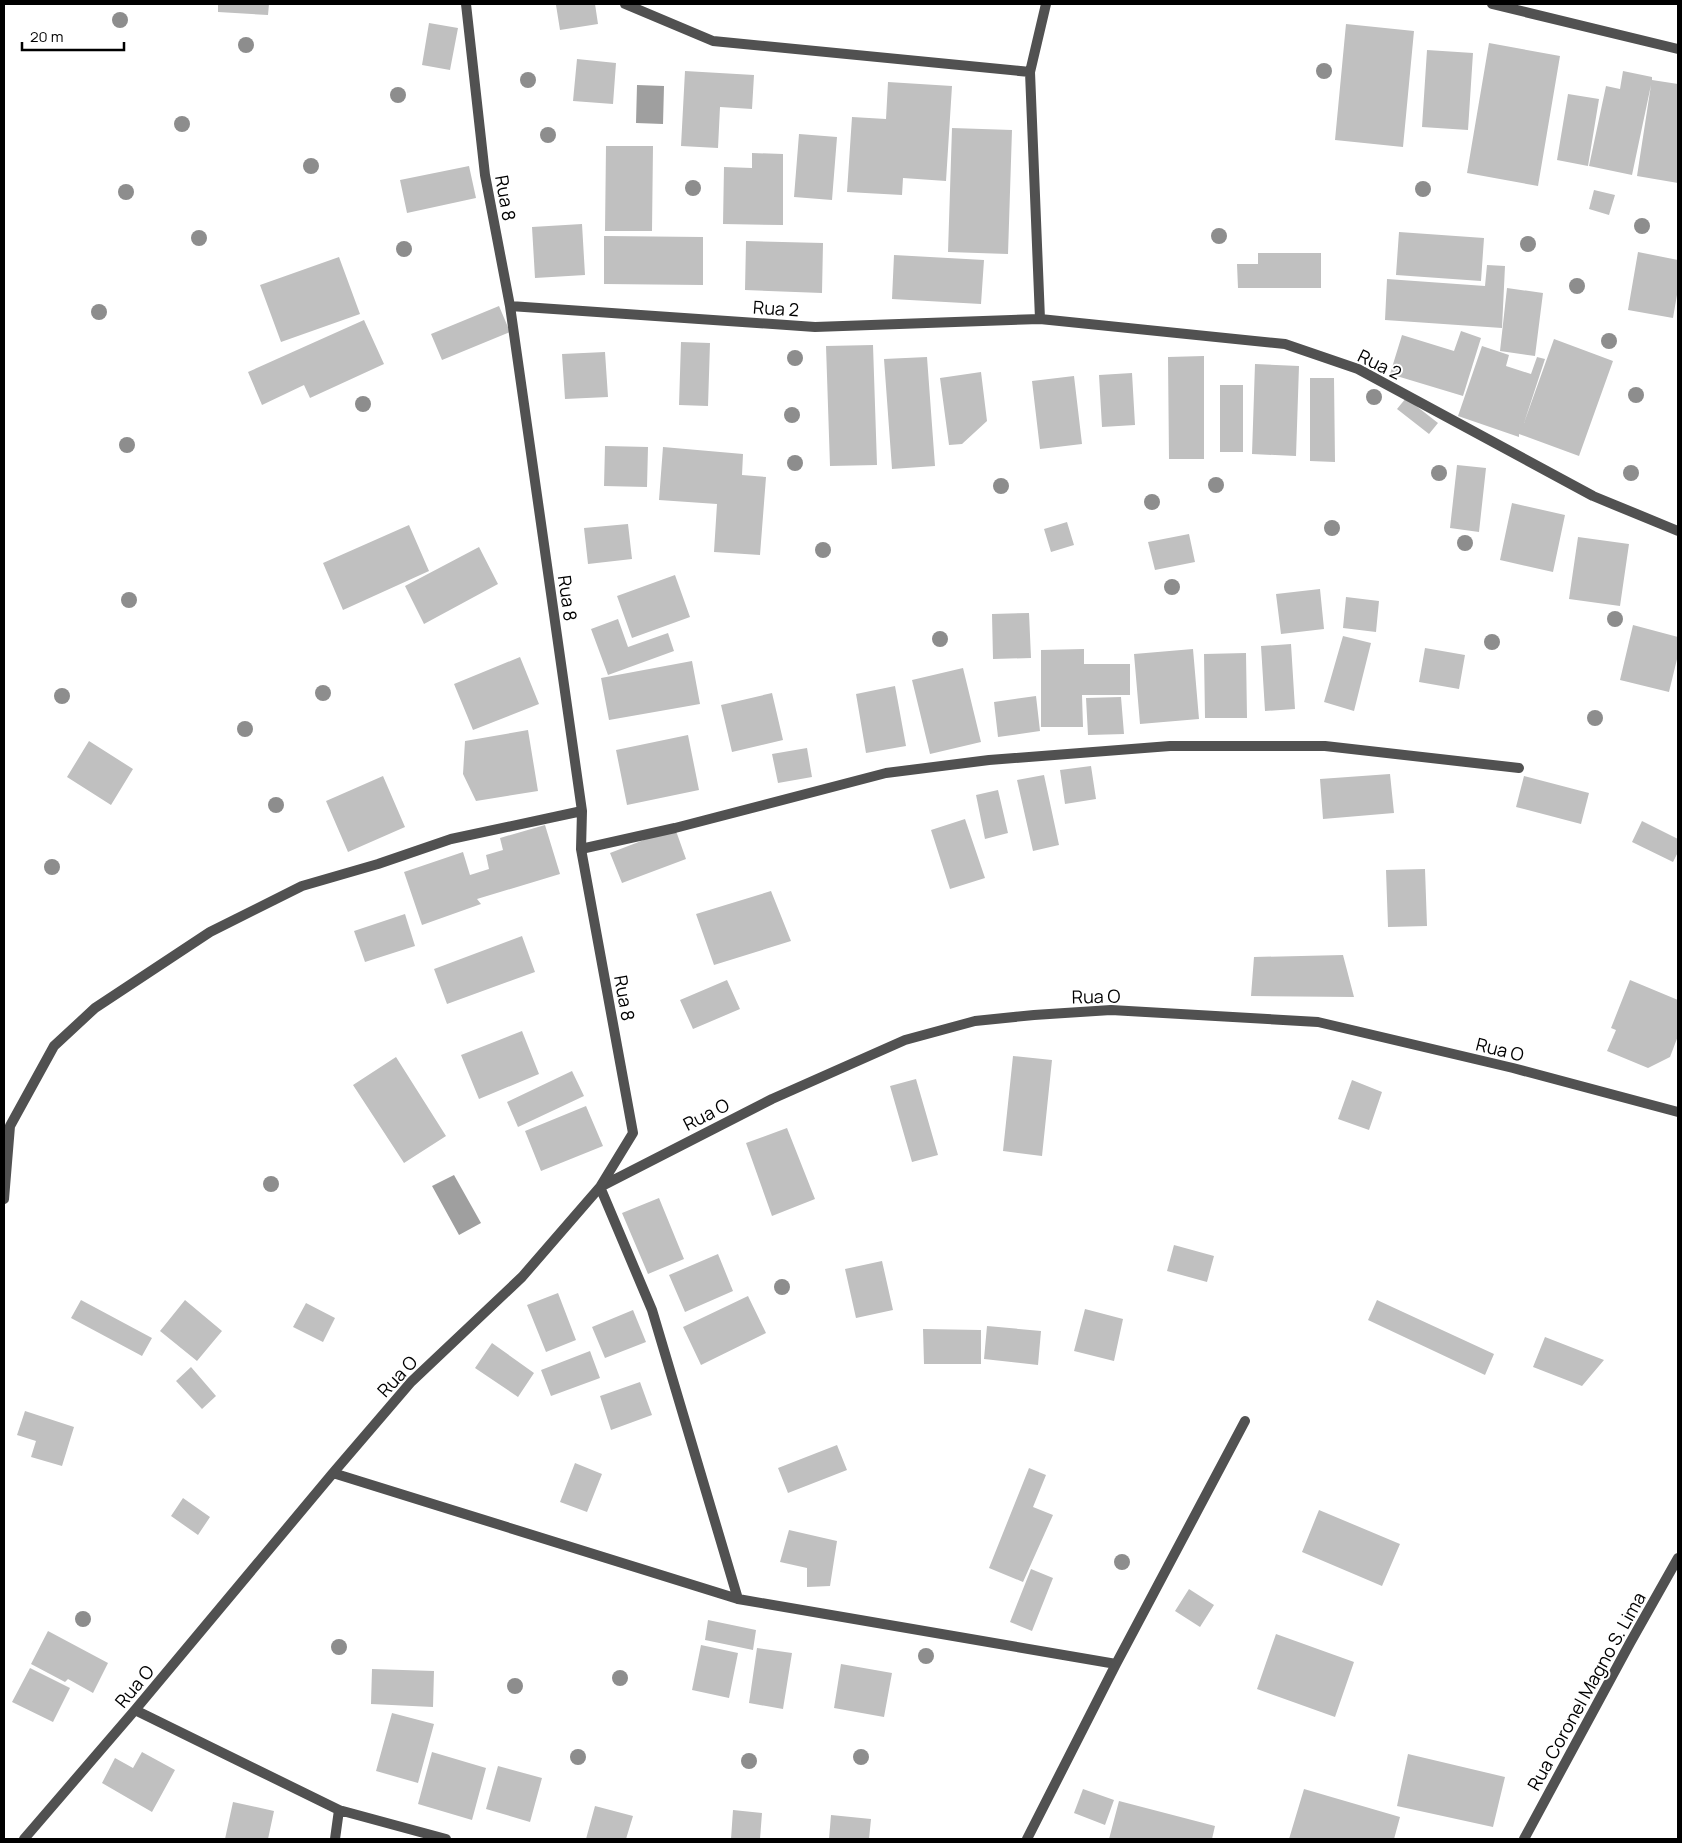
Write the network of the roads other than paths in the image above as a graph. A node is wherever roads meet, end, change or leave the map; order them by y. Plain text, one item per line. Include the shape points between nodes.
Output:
1 (466, 4) edge
2 (626, 4) edge
3 (1046, 4) edge
4 (1492, 4) edge
5 (1678, 49) edge
6 (1030, 72) junction
7 (510, 306) junction
8 (1040, 319) junction
9 (1678, 531) edge
10 (1519, 768) dead end
11 (582, 811) junction
12 (581, 849) junction
13 (1678, 1112) edge
14 (600, 1187) junction
15 (4, 1199) edge
16 (1244, 1421) dead end
17 (333, 1473) junction
18 (1678, 1558) edge
19 (738, 1599) junction
20 (1116, 1664) junction
21 (135, 1710) junction
22 (339, 1810) junction
23 (24, 1839) edge
24 (335, 1839) edge
25 (446, 1839) edge
26 (1027, 1839) edge
27 (1524, 1839) edge

1 - 7 street, Rua 8 via 485,176
2 - 6 street via 713,41
3 - 6 street
4 - 5 street
6 - 8 street
7 - 8 street, Rua 2 via 815,327
7 - 11 street, Rua 8
8 - 9 street, Rua 2 via 1285,344 1358,369 1593,496
10 - 12 street via 1324,746 1170,746 989,760 886,773
11 - 12 street, Rua 8
11 - 15 street via 451,839 302,886 210,932 95,1008 54,1046 10,1126
12 - 14 street, Rua 8 via 633,1133
13 - 14 street, Rua O via 1513,1068 1318,1022 1111,1010 1034,1014 974,1021 904,1040 772,1099
14 - 17 street, Rua O via 522,1276 411,1382
14 - 19 street via 652,1310
16 - 20 street
17 - 19 street
17 - 21 street, Rua O
18 - 27 street, Rua Coronel Magno S. Lima
19 - 20 street
20 - 26 street
21 - 22 street
21 - 23 street, Rua O
22 - 24 street
22 - 25 street

